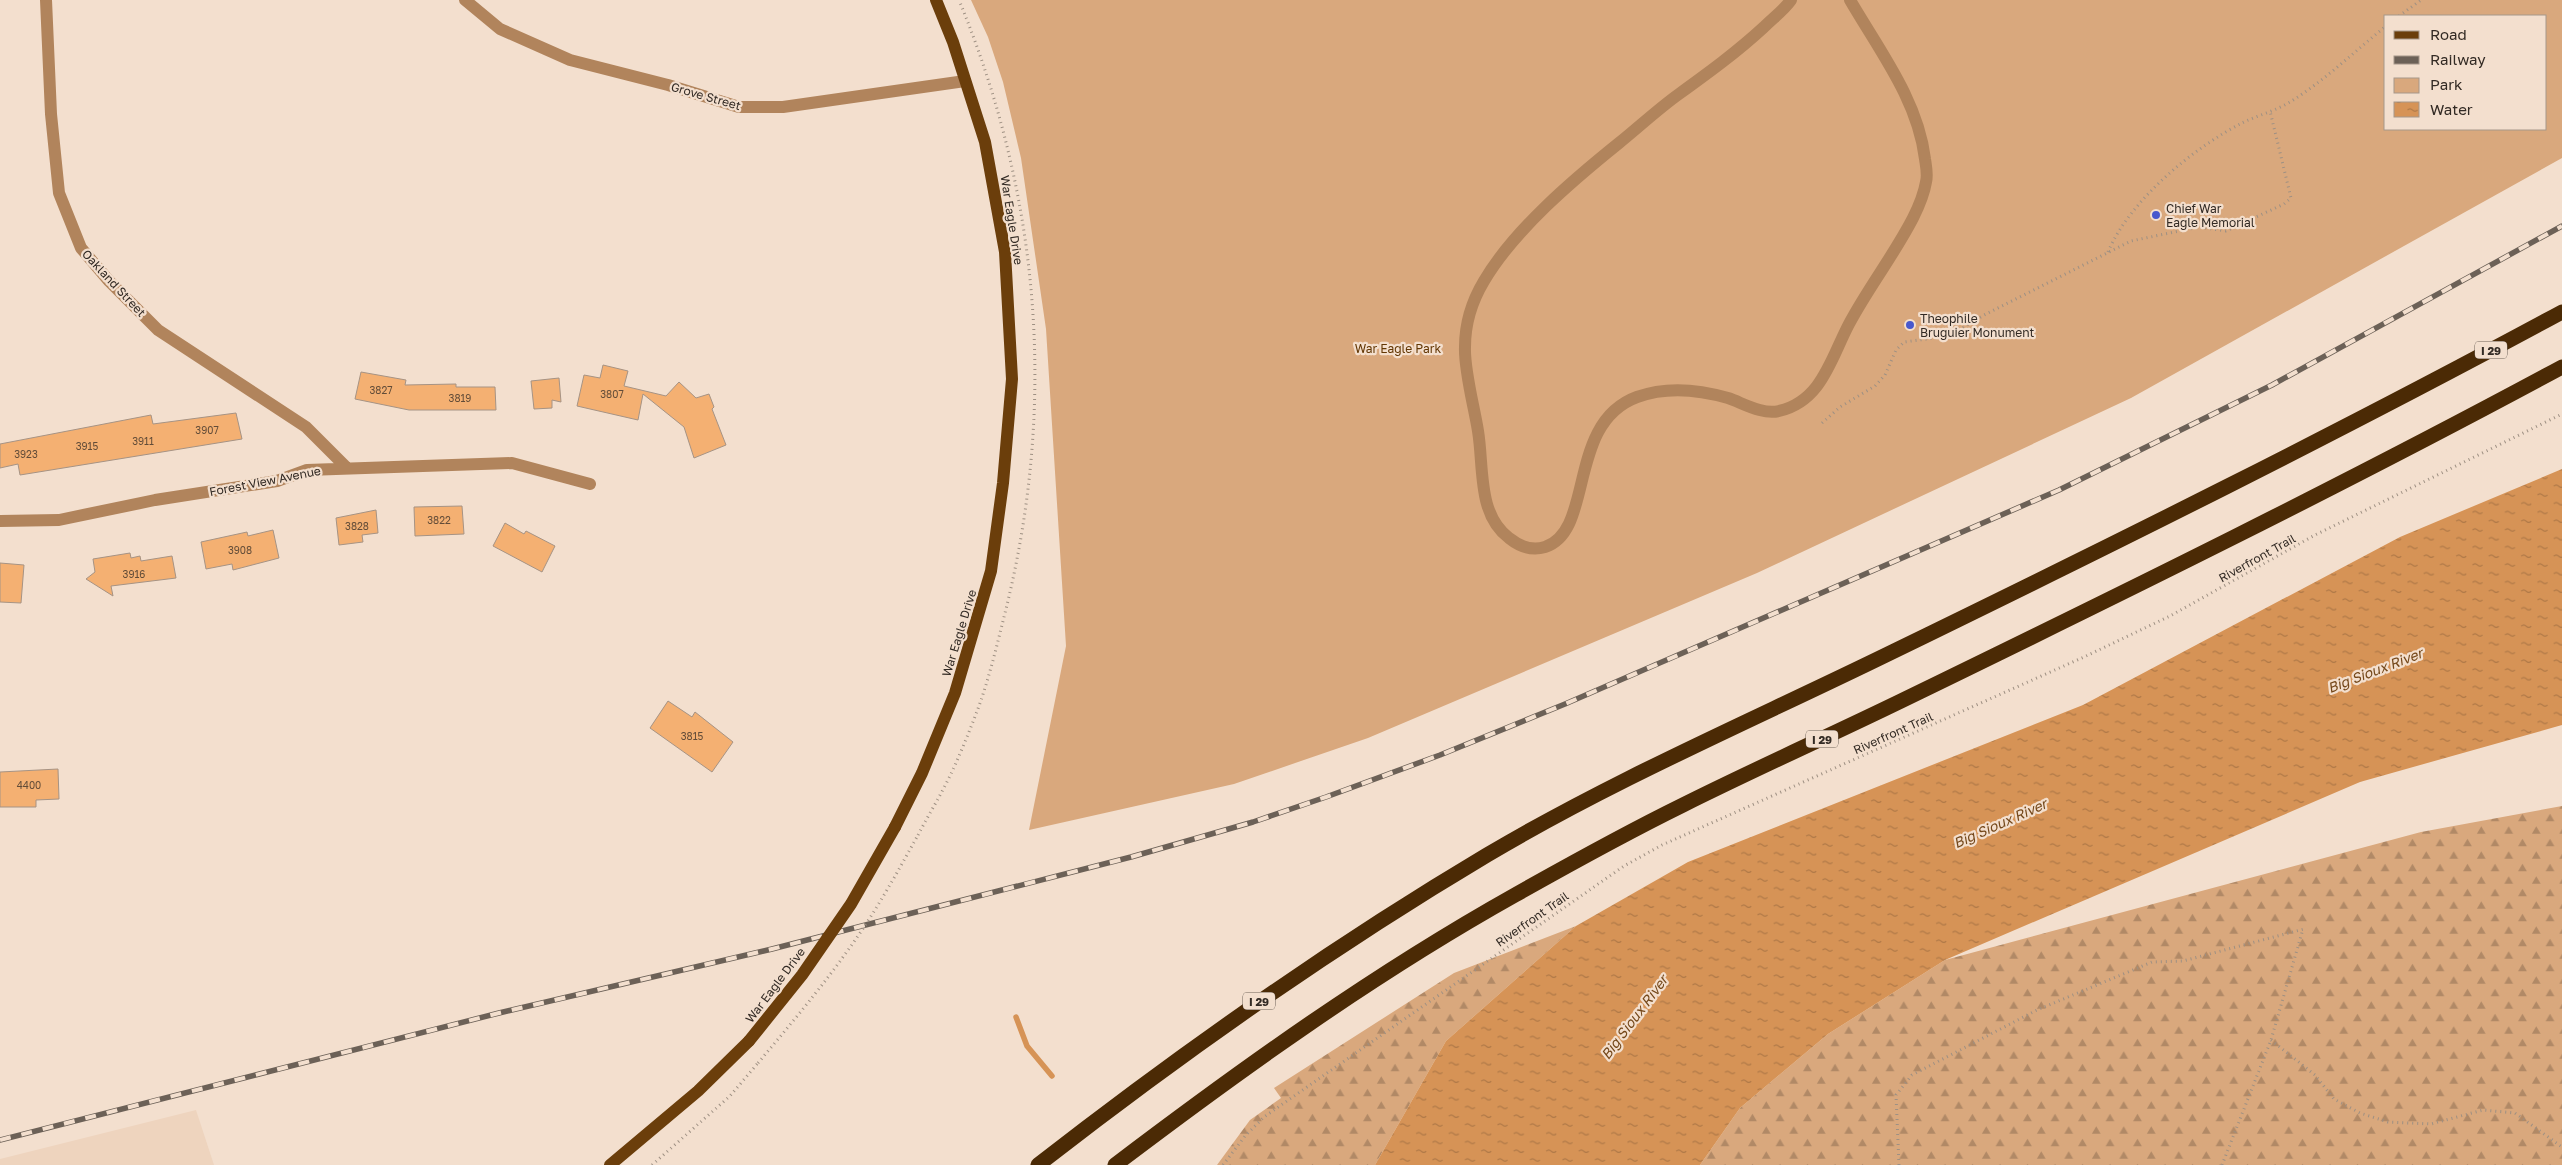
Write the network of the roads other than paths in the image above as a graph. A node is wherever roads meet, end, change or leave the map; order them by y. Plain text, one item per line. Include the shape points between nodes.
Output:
1 (46, 0) edge
2 (465, 0) edge
3 (936, 0) edge
4 (1791, 0) edge
5 (1850, 0) edge
6 (965, 81) junction
7 (2562, 312) edge
8 (2562, 367) edge
9 (347, 468) junction
10 (590, 484) dead end
11 (0, 521) edge
12 (610, 1165) edge
13 (1038, 1165) edge
14 (1115, 1165) edge

1 - 9 street, Oakland Street via 51,114 59,192 81,248 158,330 306,427
2 - 6 street, Grove Street via 500,29 570,60 739,107 783,107
3 - 6 main road, War Eagle Drive
4 - 5 street via 1733,55 1673,98 1577,177 1507,251 1486,278 1471,306 1464,348 1483,458 1486,503 1498,530 1520,547 1543,548 1561,538 1572,520 1586,456 1594,437 1610,414 1632,398 1662,390 1694,390 1776,412 1799,403 1819,384 1848,326 1914,216 1927,180 1922,133 1892,69
6 - 12 main road, War Eagle Drive, bridge via 985,142 1005,252 1012,379 991,571 955,693 922,773 895,827 851,904 802,975 749,1041 698,1091
7 - 13 highway, I 29 via 2420,389 2157,523 1666,759 1491,853 1352,938 1240,1013
8 - 14 highway, I 29 via 2431,437 1935,684 1680,806 1513,896 1415,954 1317,1019 1230,1078
9 - 10 street, Forest View Avenue via 512,463
9 - 11 street, Forest View Avenue via 307,470 277,481 156,500 59,520

